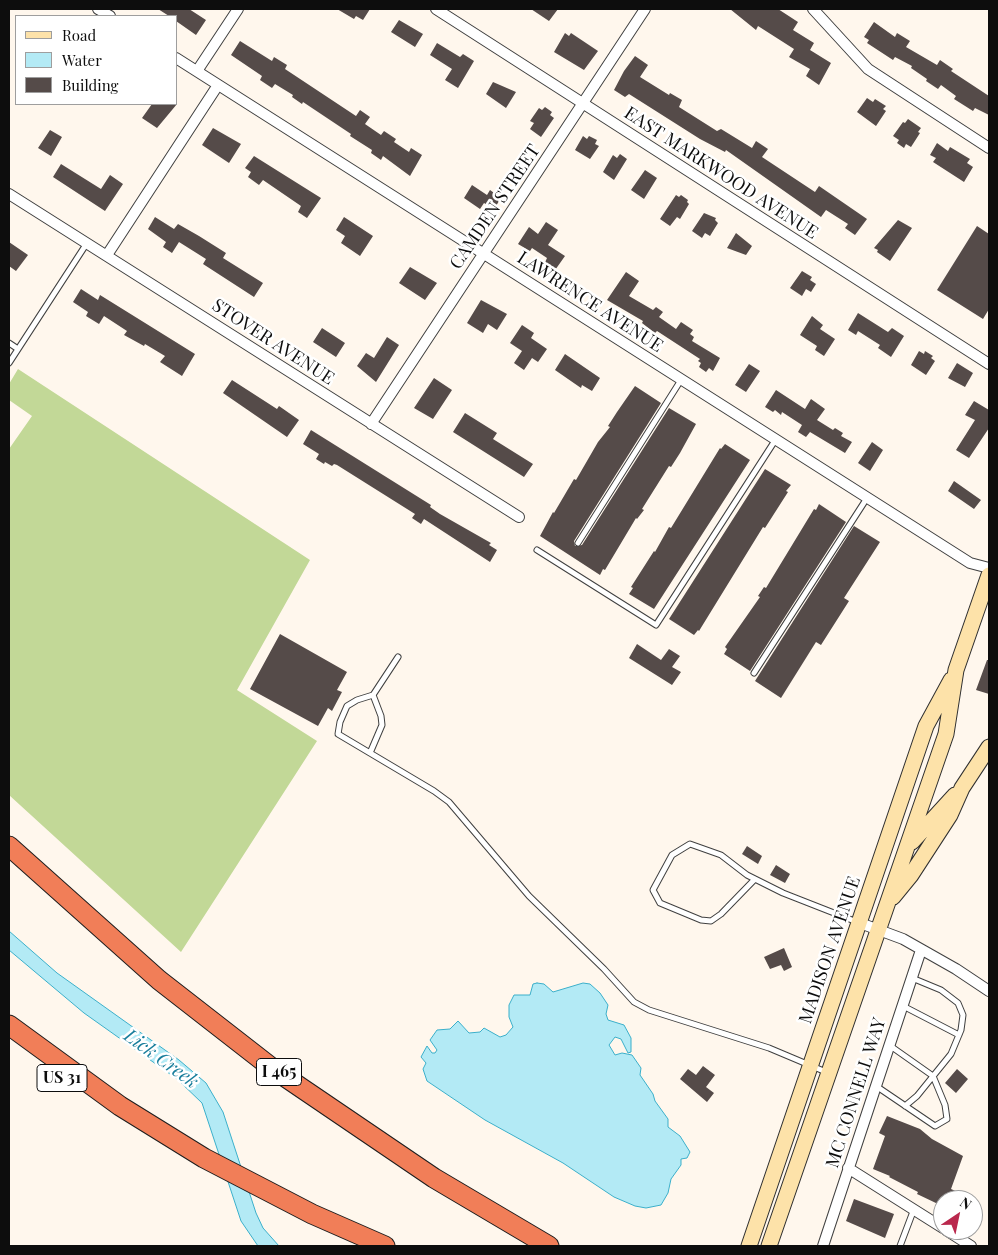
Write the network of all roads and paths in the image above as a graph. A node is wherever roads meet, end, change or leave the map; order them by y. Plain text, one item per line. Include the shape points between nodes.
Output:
1 (238, 9) edge
2 (436, 9) edge
3 (645, 9) edge
4 (813, 9) edge
5 (178, 59) edge
6 (197, 71) junction
7 (218, 85) junction
8 (583, 103) junction
9 (989, 148) edge
10 (9, 194) edge
11 (87, 243) junction
12 (484, 253) junction
13 (107, 256) junction
14 (9, 343) edge
15 (18, 349) junction
16 (9, 363) edge
17 (989, 364) edge
18 (682, 380) junction
19 (371, 424) junction
20 (776, 439) junction
21 (868, 498) junction
22 (519, 518) dead end
23 (578, 543) dead end
24 (537, 550) dead end
25 (989, 568) edge
26 (989, 575) edge
27 (398, 657) dead end
28 (956, 670) junction
29 (754, 673) dead end
30 (373, 696) junction
31 (989, 746) edge
32 (370, 753) junction
33 (928, 785) junction
34 (962, 788) junction
35 (9, 834) edge
36 (9, 846) edge
37 (906, 849) junction
38 (32, 867) junction
39 (755, 879) junction
40 (870, 891) junction
41 (886, 905) junction
42 (860, 923) junction
43 (877, 928) junction
44 (921, 950) junction
45 (911, 978) junction
46 (989, 991) edge
47 (902, 1006) junction
48 (9, 1025) edge
49 (959, 1035) junction
50 (9, 1041) edge
51 (889, 1045) junction
52 (810, 1065) junction
53 (828, 1073) junction
54 (933, 1076) junction
55 (876, 1085) junction
56 (120, 1106) junction
57 (905, 1106) junction
58 (848, 1168) junction
59 (914, 1209) junction
60 (933, 1221) edge
61 (385, 1246) edge
62 (549, 1246) edge
63 (749, 1246) edge
64 (768, 1246) edge
65 (823, 1246) edge
66 (900, 1246) edge

1 - 6 street
2 - 8 street, EAST MARKWOOD AVENUE
3 - 8 street, CAMDEN STREET
4 - 9 street via 868,69
5 - 6 street, LAWRENCE AVENUE
6 - 7 street, LAWRENCE AVENUE
7 - 12 street, LAWRENCE AVENUE
7 - 13 street
8 - 12 street, CAMDEN STREET
8 - 17 street, EAST MARKWOOD AVENUE
10 - 11 street, STOVER AVENUE
11 - 13 street, STOVER AVENUE
11 - 15 lane
12 - 18 street, LAWRENCE AVENUE
12 - 19 street, CAMDEN STREET
13 - 19 street, STOVER AVENUE
14 - 15 lane
15 - 16 lane
18 - 20 street, LAWRENCE AVENUE
18 - 23 lane
19 - 22 street, STOVER AVENUE
20 - 21 street, LAWRENCE AVENUE
20 - 24 lane via 656,625
21 - 25 street, LAWRENCE AVENUE via 970,563
21 - 29 lane
26 - 28 main road, MADISON AVENUE
27 - 30 lane
28 - 33 main road, MADISON AVENUE via 946,734
28 - 40 main road, MADISON AVENUE via 926,726
30 - 32 lane via 382,726
30 - 32 lane via 347,706 338,734
31 - 34 main road
32 - 52 lane via 449,802 529,896 604,968 634,1002
33 - 34 main road via 941,793
33 - 37 main road, MADISON AVENUE
34 - 37 main road
34 - 41 main road via 945,822 911,875
35 - 38 highway
36 - 38 highway, I 465
37 - 40 main road
37 - 41 main road, MADISON AVENUE
38 - 62 highway, I 465 via 159,980 272,1068 434,1178
39 - 39 lane via 721,855 690,844 672,855 653,890 660,904 711,922
39 - 42 lane via 824,911
40 - 42 main road, MADISON AVENUE
41 - 43 main road, MADISON AVENUE
42 - 43 street
42 - 52 main road, MADISON AVENUE
43 - 44 street
43 - 53 main road, MADISON AVENUE
44 - 45 street, MC CONNELL WAY
44 - 46 street
45 - 47 street, MC CONNELL WAY
45 - 49 lane via 941,990 958,1002 963,1015
47 - 49 lane
47 - 51 street, MC CONNELL WAY
48 - 56 highway
49 - 54 lane via 951,1054
50 - 56 highway, US 31 via 51,1072
51 - 54 lane
51 - 55 street, MC CONNELL WAY
52 - 53 lane
52 - 63 main road, MADISON AVENUE
53 - 64 main road, MADISON AVENUE
54 - 57 lane
54 - 57 lane via 945,1105 946,1119 935,1126
55 - 57 lane
55 - 58 street, MC CONNELL WAY
56 - 61 highway via 284,1201
58 - 59 street
58 - 65 street, MC CONNELL WAY
59 - 60 street
59 - 66 lane

